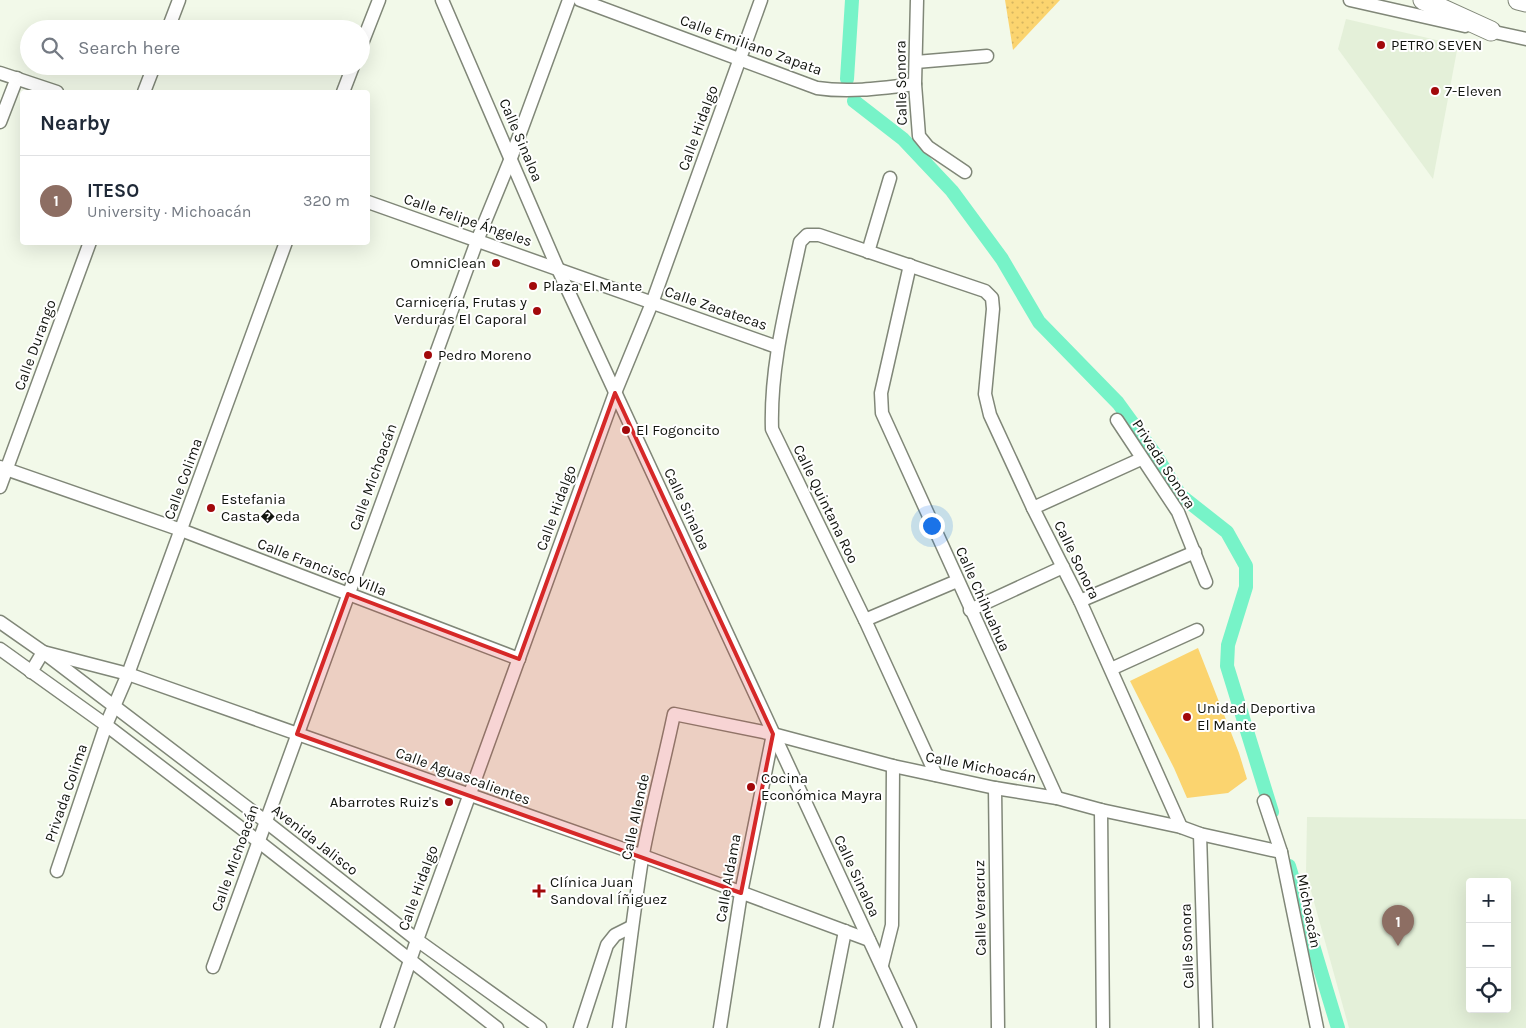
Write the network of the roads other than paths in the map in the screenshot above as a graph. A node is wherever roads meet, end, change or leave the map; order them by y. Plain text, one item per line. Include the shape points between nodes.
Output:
1 (179, 0) edge
2 (379, 0) edge
3 (442, 0) edge
4 (569, 0) edge
5 (580, 0) edge
6 (761, 0) edge
7 (917, 0) edge
8 (1350, 0) edge
9 (1423, 0) edge
10 (1518, 0) edge
11 (1526, 2) edge
12 (171, 20) edge
13 (370, 23) edge
14 (1491, 31) junction
15 (1526, 39) edge
16 (988, 56) dead end
17 (740, 59) junction
18 (916, 62) junction
19 (0, 73) edge
20 (151, 75) edge
21 (350, 75) edge
22 (17, 78) junction
23 (916, 84) junction
24 (51, 90) edge
25 (145, 90) edge
26 (344, 90) edge
27 (0, 122) edge
28 (511, 158) junction
29 (965, 172) dead end
30 (890, 178) dead end
31 (370, 203) edge
32 (477, 240) junction
33 (89, 245) edge
34 (285, 245) edge
35 (868, 252) junction
36 (910, 265) junction
37 (558, 269) junction
38 (652, 302) junction
39 (777, 347) junction
40 (615, 394) junction
41 (1117, 420) dead end
42 (1141, 459) junction
43 (4, 468) edge
44 (0, 486) edge
45 (1033, 508) junction
46 (181, 530) junction
47 (1195, 552) junction
48 (1063, 567) junction
49 (958, 582) junction
50 (1206, 582) dead end
51 (348, 594) junction
52 (1080, 601) junction
53 (970, 610) junction
54 (865, 620) junction
55 (0, 622) edge
56 (1197, 630) dead end
57 (0, 649) edge
58 (43, 652) junction
59 (519, 659) junction
60 (1111, 669) junction
61 (31, 672) junction
62 (128, 674) junction
63 (113, 706) junction
64 (674, 714) joint
65 (106, 725) junction
66 (297, 734) junction
67 (773, 734) junction
68 (893, 766) junction
69 (936, 774) junction
70 (995, 788) junction
71 (469, 796) junction
72 (1057, 798) junction
73 (1264, 801) dead end
74 (1101, 810) junction
75 (266, 821) junction
76 (1181, 827) junction
77 (1200, 834) junction
78 (258, 841) junction
79 (1281, 852) junction
80 (643, 856) junction
81 (57, 870) dead end
82 (741, 893) junction
83 (631, 927) junction
84 (844, 931) junction
85 (417, 940) junction
86 (869, 940) junction
87 (410, 960) junction
88 (882, 965) junction
89 (213, 967) dead end
90 (387, 1028) edge
91 (497, 1028) edge
92 (540, 1028) edge
93 (580, 1028) edge
94 (619, 1028) edge
95 (720, 1028) edge
96 (826, 1028) edge
97 (910, 1028) edge
98 (998, 1028) edge
99 (1103, 1028) edge
100 (1206, 1028) edge
101 (1317, 1028) edge

1 - 12 street
2 - 13 street
3 - 28 street, Calle Sinaloa
4 - 28 street, Calle Michoacán
5 - 17 street, Calle Emiliano Zapata
6 - 17 street, Calle Hidalgo
7 - 18 street, Calle Sonora
8 - 14 street
9 - 14 highway
10 - 11 highway
14 - 15 street
16 - 18 street
17 - 23 street, Calle Emiliano Zapata via 829,90
17 - 38 street, Calle Hidalgo
18 - 23 street, Calle Sonora
19 - 22 street
20 - 25 street
21 - 26 street
22 - 24 street
22 - 27 street
23 - 29 street, Calle Sonora via 919,136
28 - 32 street, Calle Michoacán
28 - 37 street, Calle Sinaloa
30 - 35 street
31 - 32 street, Calle Felipe Ángeles
32 - 37 street, Calle Felipe Ángeles
32 - 51 street, Calle Michoacán
33 - 43 street, Calle Durango
34 - 46 street, Calle Colima
35 - 36 street
35 - 39 street, Calle Quintana Roo via 819,235 807,235 800,242
36 - 45 street, Calle Sonora via 984,291 992,298 985,394 990,415
36 - 49 street, Calle Chihuahua via 881,393 882,413
37 - 38 street, Calle Zacatecas
37 - 40 street, Calle Sinaloa
38 - 39 street, Calle Zacatecas
38 - 40 street, Calle Hidalgo
39 - 54 street, Calle Quintana Roo via 772,429
40 - 59 street, Calle Hidalgo
40 - 67 street, Calle Sinaloa
41 - 42 street, Privada Sonora
42 - 45 street
42 - 47 street, Privada Sonora via 1178,512
43 - 44 street, Calle Durango
43 - 46 street, Calle Francisco Villa
45 - 48 street, Calle Sonora
46 - 51 street, Calle Francisco Villa
46 - 62 street, Calle Colima
47 - 50 street, Privada Sonora
47 - 52 street
48 - 52 street, Calle Sonora
48 - 53 street
49 - 53 street, Calle Chihuahua
49 - 54 street
51 - 59 street, Calle Francisco Villa
51 - 66 street, Calle Michoacán
52 - 60 street, Calle Sonora
53 - 72 street, Calle Chihuahua
54 - 69 street, Calle Quintana Roo
55 - 58 street, Avenida Jalisco
56 - 60 street
57 - 61 street
58 - 61 street
58 - 62 street, Calle Aguascalientes
58 - 63 street, Avenida Jalisco
59 - 71 street, Calle Hidalgo
60 - 76 street, Calle Sonora
61 - 65 street
62 - 63 street, Calle Colima
62 - 66 street, Calle Aguascalientes
63 - 65 street, Calle Colima
63 - 75 street, Avenida Jalisco
64 - 67 street, Calle Michoacán
64 - 80 street, Calle Allende
65 - 78 street
65 - 81 street, Privada Colima
66 - 71 street, Calle Aguascalientes
66 - 75 street, Calle Michoacán
67 - 68 street, Calle Michoacán
67 - 82 street, Calle Aldama
67 - 86 street, Calle Sinaloa
68 - 69 street, Calle Michoacán
68 - 88 street via 892,925
69 - 70 street, Calle Michoacán
70 - 72 street, Calle Michoacán
70 - 98 street, Calle Veracruz
71 - 80 street, Calle Aguascalientes
71 - 85 street, Calle Hidalgo
72 - 74 street, Calle Michoacán
73 - 79 street, Michoacán
74 - 76 street, Calle Michoacán
74 - 99 street
75 - 78 street, Calle Michoacán
75 - 85 street, Avenida Jalisco
76 - 77 street, Calle Michoacán
77 - 79 street, Calle Michoacán
77 - 100 street, Calle Sonora
78 - 87 street
78 - 89 street, Calle Michoacán
79 - 101 street, Michoacán
80 - 82 street, Calle Aguascalientes
80 - 83 street, Calle Allende
82 - 84 street, Calle Aguascalientes
82 - 95 street, Calle Aldama
83 - 93 street via 615,935 607,945
83 - 94 street, Calle Allende
84 - 86 street, Calle Aguascalientes
84 - 96 street
85 - 87 street, Calle Hidalgo
85 - 92 street, Avenida Jalisco
86 - 88 street, Calle Sinaloa
87 - 90 street, Calle Hidalgo
87 - 91 street
88 - 97 street, Calle Sinaloa

